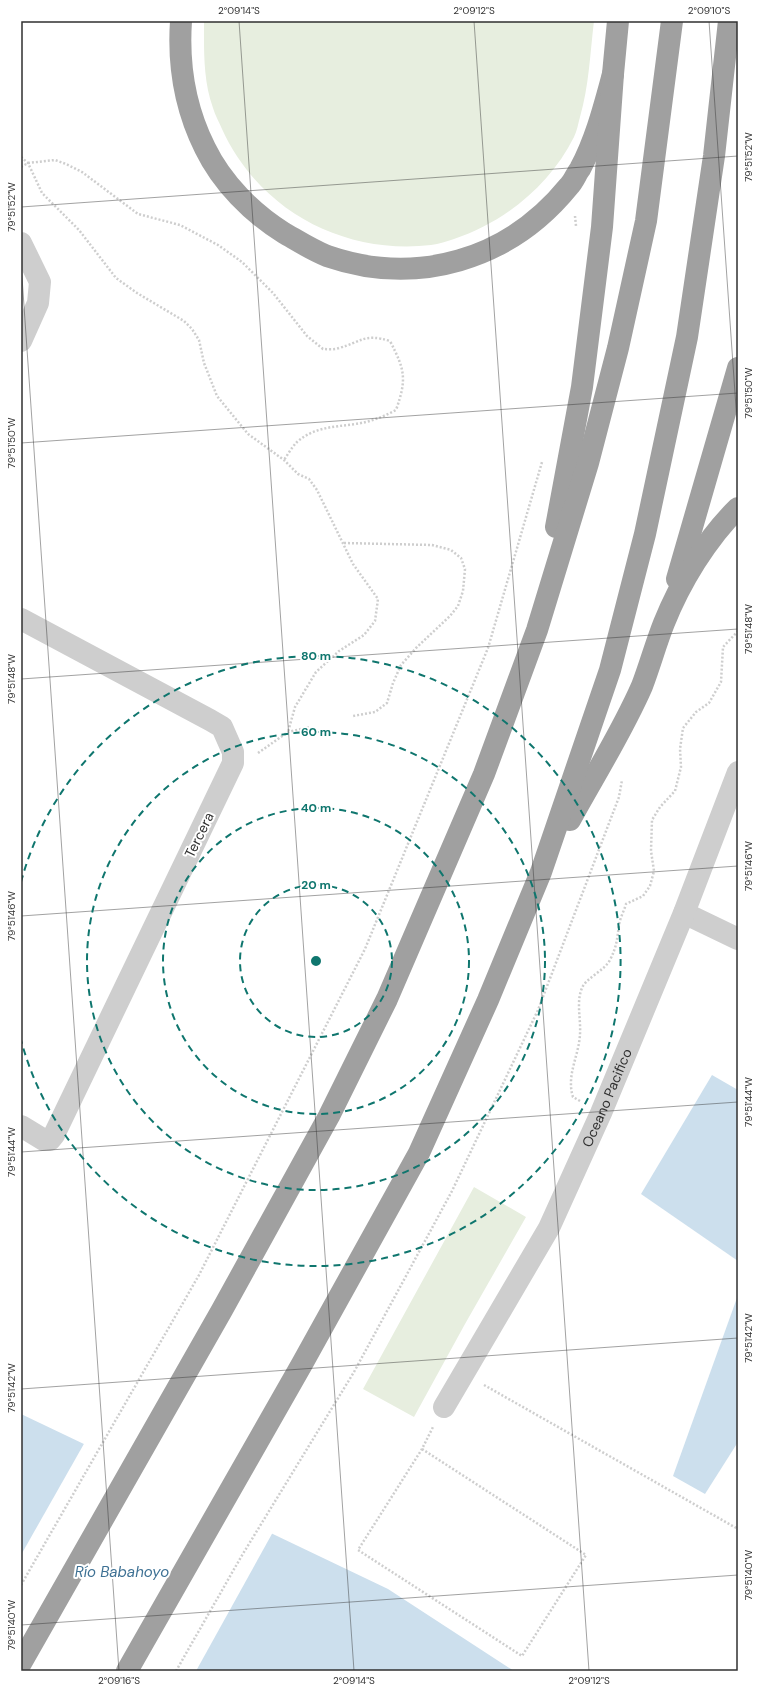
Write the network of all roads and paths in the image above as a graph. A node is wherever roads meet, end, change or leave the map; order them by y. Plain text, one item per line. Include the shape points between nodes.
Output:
1 (180, 21) edge
2 (618, 21) edge
3 (672, 21) edge
4 (729, 21) edge
5 (613, 74) junction
6 (21, 157) edge
7 (28, 163) junction
8 (21, 167) edge
9 (570, 185) junction
10 (576, 228) dead end
11 (21, 243) edge
12 (21, 341) edge
13 (738, 368) edge
14 (543, 457) dead end
15 (284, 460) junction
16 (738, 508) edge
17 (344, 542) junction
18 (21, 619) edge
19 (665, 621) junction
20 (537, 630) junction
21 (738, 631) edge
22 (353, 716) dead end
23 (310, 727) dead end
24 (288, 732) junction
25 (233, 762) junction
26 (738, 772) edge
27 (623, 775) dead end
28 (541, 872) junction
29 (684, 913) junction
30 (738, 939) edge
31 (601, 1113) junction
32 (21, 1126) edge
33 (464, 1374) junction
34 (444, 1407) joint
35 (422, 1449) junction
36 (738, 1529) edge
37 (21, 1585) edge
38 (21, 1663) edge
39 (127, 1671) edge
40 (176, 1671) edge

1 - 9 highway via 183,82 190,114 205,149 233,189 253,209 273,226 326,255 354,264 384,269 439,266 469,259 523,230 550,207
2 - 5 highway
3 - 20 highway via 646,220 618,348 588,463
4 - 28 highway via 714,156 687,337 645,534 610,670
5 - 9 highway via 599,128
5 - 20 highway via 602,228 582,387
6 - 7 path
7 - 8 path
7 - 15 path via 42,192 79,230 116,278 184,321 192,329 199,340 204,363 218,396 248,434
7 - 15 path via 55,160 66,164 82,172 138,214 180,225 218,245 242,262 273,293 307,336 323,349 338,349 369,337 390,341 403,372 404,381 396,410 380,418 317,430 297,442
9 - 10 path
11 - 12 street via 40,282 38,303
13 - 19 highway
14 - 37 path via 488,648 365,949 198,1275
15 - 17 path via 298,474 309,479 318,490
16 - 19 highway via 721,525 686,578
17 - 22 path via 432,545 451,550 461,558 465,569 463,591 458,606 401,665 387,703 375,712
17 - 24 path via 353,564 378,599 375,621 364,636 339,651 316,672 295,707
18 - 25 street via 222,727 233,752
19 - 28 highway via 642,686
20 - 38 highway via 484,774 386,999 329,1116
21 - 31 path via 724,647 721,682 709,703 696,712 683,728 681,767 675,791 652,820 654,870 650,886 643,896 626,904 619,924 617,944 609,961 582,987 580,1035 570,1087 574,1097
23 - 24 path
24 - 25 path via 250,758
25 - 32 street, Tercera via 54,1135 50,1140 44,1140
26 - 29 street, Oceano Pacifico
27 - 40 path via 618,797 538,1010 452,1191 354,1372 241,1557
28 - 39 highway via 488,1000 419,1153
29 - 30 street
29 - 31 street, Oceano Pacifico
31 - 33 street, Oceano Pacifico via 549,1228
33 - 34 street, Oceano Pacifico
33 - 36 path
34 - 35 path
35 - 35 path via 586,1555 522,1656 358,1550

